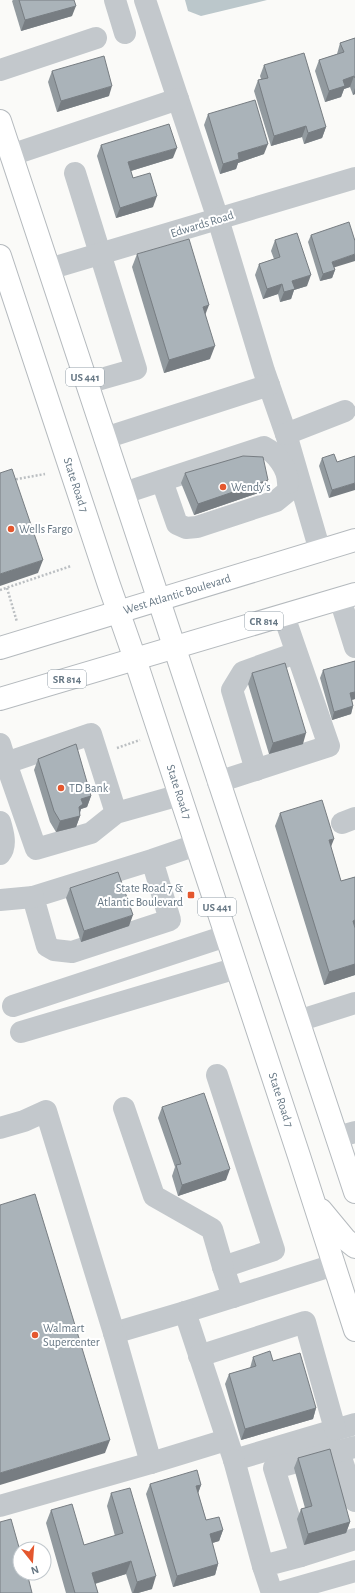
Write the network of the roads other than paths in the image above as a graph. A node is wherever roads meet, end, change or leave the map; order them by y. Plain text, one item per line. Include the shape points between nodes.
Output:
1 (115, 0) edge
2 (145, 0) edge
3 (125, 33) dead end
4 (96, 38) dead end
5 (0, 70) edge
6 (178, 99) junction
7 (0, 121) edge
8 (11, 155) junction
9 (75, 173) dead end
10 (355, 178) edge
11 (218, 219) junction
12 (101, 254) junction
13 (0, 256) edge
14 (49, 270) junction
15 (87, 384) junction
16 (269, 385) junction
17 (352, 402) edge
18 (286, 434) junction
19 (105, 438) junction
20 (162, 481) junction
21 (287, 492) junction
22 (124, 493) junction
23 (355, 540) edge
24 (313, 553) junction
25 (347, 597) edge
26 (159, 600) junction
27 (118, 612) junction
28 (284, 616) junction
29 (355, 646) edge
30 (0, 648) edge
31 (174, 648) junction
32 (296, 653) junction
33 (135, 659) junction
34 (0, 699) edge
35 (3, 754) edge
36 (256, 770) junction
37 (218, 782) junction
38 (180, 795) junction
39 (116, 813) junction
40 (0, 822) edge
41 (196, 845) junction
42 (0, 854) edge
43 (152, 860) junction
44 (33, 897) junction
45 (0, 900) edge
46 (226, 936) junction
47 (72, 952) junction
48 (237, 968) junction
49 (81, 984) junction
50 (355, 1004) edge
51 (13, 1006) dead end
52 (298, 1021) junction
53 (21, 1032) dead end
54 (217, 1075) dead end
55 (124, 1108) dead end
56 (0, 1128) edge
57 (346, 1135) edge
58 (355, 1192) edge
59 (313, 1201) junction
60 (355, 1247) edge
61 (334, 1265) junction
62 (223, 1267) junction
63 (355, 1279) edge
64 (233, 1297) junction
65 (186, 1312) junction
66 (355, 1330) edge
67 (114, 1333) junction
68 (199, 1356) junction
69 (345, 1426) edge
70 (347, 1449) edge
71 (230, 1450) junction
72 (151, 1463) junction
73 (355, 1501) edge
74 (0, 1506) edge
75 (355, 1540) edge
76 (301, 1556) junction
77 (263, 1566) junction
78 (355, 1571) edge
79 (301, 1590) edge
80 (272, 1593) edge
81 (278, 1593) edge

1 - 3 street
2 - 6 street
4 - 5 street
6 - 8 street
6 - 11 street
7 - 8 main road, US 441
8 - 14 main road, US 441
9 - 12 street
10 - 11 street, Edwards Road
11 - 12 street, Edwards Road
11 - 16 street
12 - 14 street, Edwards Road
12 - 15 street via 136,369
13 - 27 main road, State Road 7 / US 441
14 - 15 main road, US 441
15 - 19 main road, US 441
16 - 18 street
16 - 19 street
17 - 18 street
18 - 24 street
19 - 22 main road, US 441
20 - 21 street via 264,447 273,451 282,465 288,480
20 - 21 street via 177,524 186,528 197,527 276,502
20 - 22 street
21 - 24 street
22 - 26 main road, US 441
23 - 24 main road, West Atlantic Boulevard
24 - 26 main road, West Atlantic Boulevard
25 - 28 main road, CR 814
25 - 29 street
26 - 27 main road, West Atlantic Boulevard
26 - 31 main road, US 441
27 - 30 main road, West Atlantic Boulevard
27 - 33 main road, State Road 7 / US 441
28 - 31 main road, CR 814
28 - 32 street
31 - 33 main road, SR 814
31 - 37 main road, US 441
32 - 36 street via 243,672 232,690
32 - 36 street via 329,746
33 - 34 main road, SR 814
33 - 38 main road, State Road 7 / US 441
35 - 39 street via 91,734
35 - 39 street via 36,850 91,833
36 - 37 street
37 - 52 main road, US 441
38 - 39 street
38 - 41 main road, State Road 7 / US 441
40 - 42 street via 4,835
41 - 43 street
41 - 46 main road, State Road 7 / US 441
43 - 44 street
43 - 47 street via 170,920
44 - 45 street
44 - 47 street via 47,946 54,950
46 - 48 main road, State Road 7 / US 441
46 - 49 street
47 - 49 street
48 - 53 street
48 - 59 main road, State Road 7 / US 441
49 - 51 street
50 - 52 street
52 - 57 main road, US 441
54 - 62 street via 274,1250
55 - 62 street via 154,1196 212,1229
56 - 67 street via 46,1111
57 - 58 main road, US 441
59 - 60 main road
59 - 61 main road, State Road 7 / US 441
61 - 63 main road
61 - 64 street
61 - 66 main road, State Road 7 / US 441
62 - 64 street
64 - 65 street
65 - 67 street
65 - 68 street
67 - 72 street
68 - 69 street via 305,1322
68 - 71 street
69 - 71 street
70 - 73 street
70 - 76 street via 274,1468
71 - 72 street
71 - 77 street
72 - 74 street
75 - 76 street
76 - 77 street
77 - 80 street
78 - 79 street
79 - 81 street

